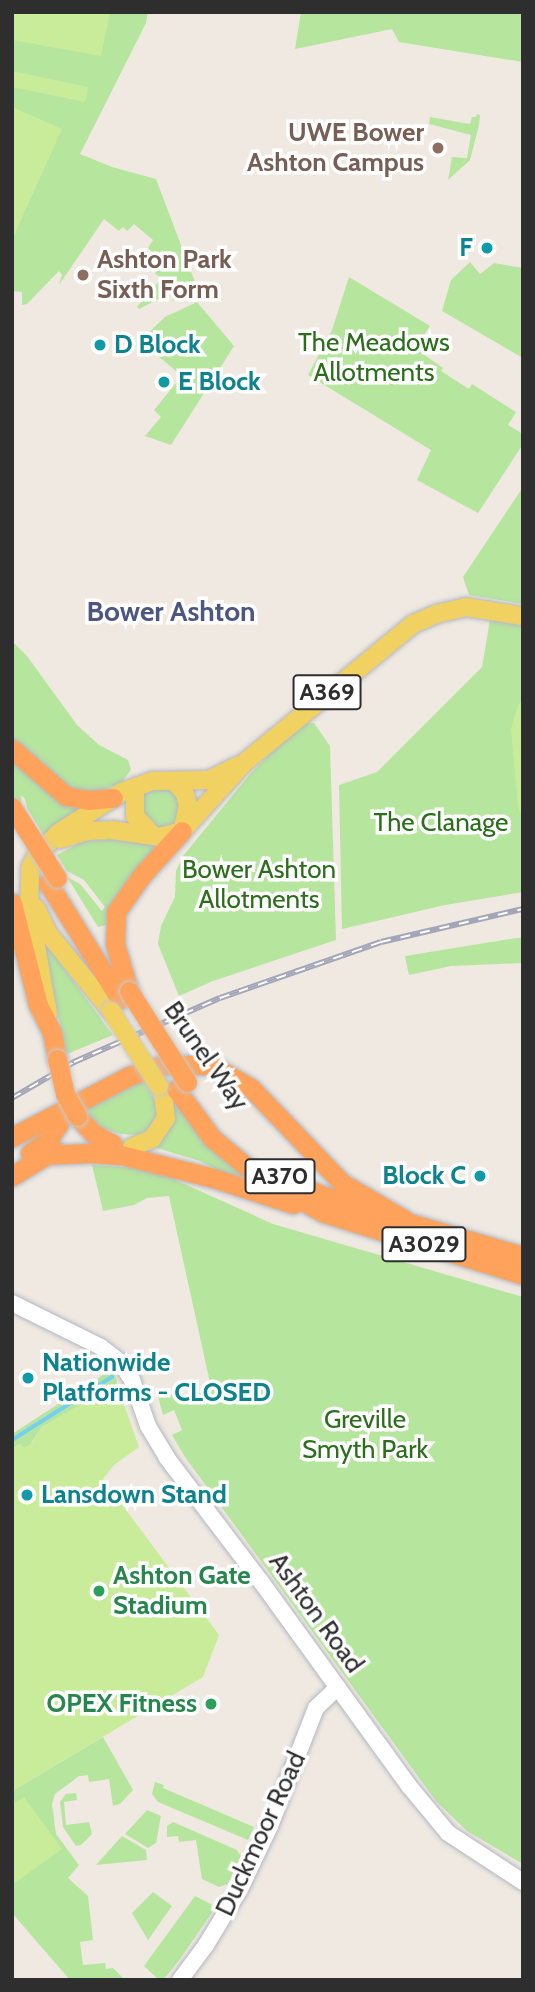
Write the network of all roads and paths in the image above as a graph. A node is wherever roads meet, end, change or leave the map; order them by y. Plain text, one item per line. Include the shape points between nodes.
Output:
1 (523, 616) edge
2 (12, 749) edge
3 (244, 763) junction
4 (175, 782) junction
5 (135, 787) junction
6 (113, 797) junction
7 (12, 807) edge
8 (12, 824) edge
9 (183, 830) junction
10 (153, 835) junction
11 (46, 847) junction
12 (53, 880) junction
13 (28, 885) junction
14 (12, 903) edge
15 (120, 1000) junction
16 (52, 1034) junction
17 (174, 1086) junction
18 (68, 1120) junction
19 (12, 1137) edge
20 (123, 1145) junction
21 (44, 1155) junction
22 (12, 1166) edge
23 (12, 1176) edge
24 (213, 1178) junction
25 (324, 1213) junction
26 (405, 1220) junction
27 (523, 1256) edge
28 (523, 1275) edge
29 (12, 1303) edge
30 (338, 1687) junction
31 (523, 1882) edge
32 (180, 1980) edge

1 - 3 main road, A369 via 466,607 423,618
2 - 6 highway, A369 via 66,796 89,800
3 - 4 main road, A369 via 209,780
3 - 9 main road, A369
4 - 5 main road, A369 via 153,781
4 - 9 main road via 187,799
5 - 6 main road, A369
5 - 10 main road via 135,816
6 - 11 main road, A369 via 58,833
7 - 12 highway, Brunel Way / A370, bridge
8 - 12 highway, Brunel Way / A370
9 - 10 main road via 164,837
9 - 15 highway via 133,885 116,912
10 - 11 main road via 87,831
11 - 13 main road, A3029 via 30,868
12 - 15 highway, Brunel Way / A370
13 - 15 main road via 48,933
13 - 16 main road, A3029
14 - 16 highway, A3029 via 38,1005
15 - 17 highway, Brunel Way / A370
16 - 18 highway, A3029, bridge
17 - 20 main road, A3029 via 166,1118 152,1139
17 - 25 highway, Brunel Way / A370 via 212,1138 259,1177
17 - 26 highway, Brunel Way / A370 via 254,1158 290,1183
18 - 20 highway, A3029
18 - 22 highway
19 - 26 highway, A3029 via 129,1076 163,1065 211,1065 251,1088 342,1183
20 - 21 highway, A3029 via 68,1146
20 - 24 highway, A3029 via 186,1163
21 - 23 highway, A3029
21 - 24 highway, A3029 via 109,1154
24 - 25 highway, A3029
25 - 28 highway, Brunel Way / A3029
26 - 27 highway, Brunel Way / A3029
29 - 30 street, Ashton Road via 101,1347 120,1362 167,1458
30 - 31 street, Ashton Road via 441,1827
30 - 32 street, Duckmoor Road via 316,1708 240,1889

